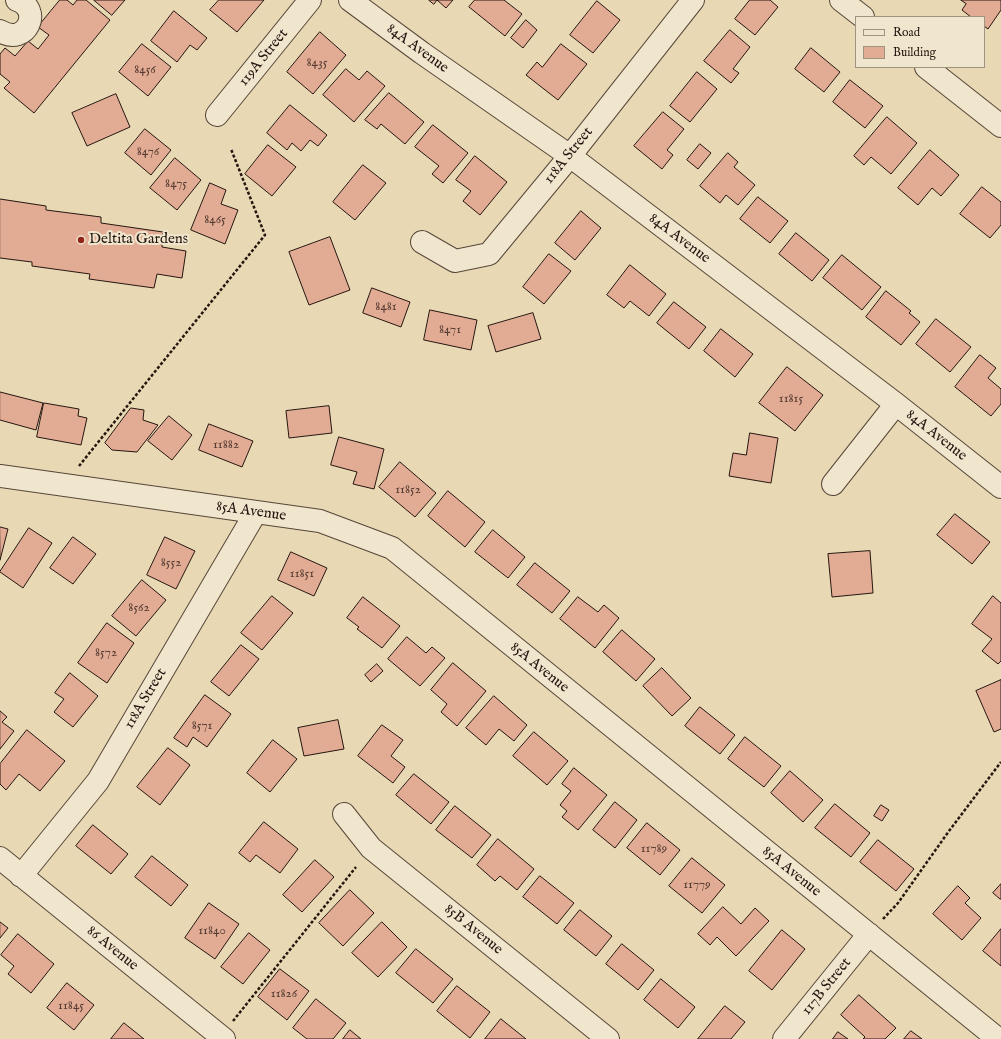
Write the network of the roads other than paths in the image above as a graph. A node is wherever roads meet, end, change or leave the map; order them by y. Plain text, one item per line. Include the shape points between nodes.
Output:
1 (310, 0) edge
2 (350, 0) edge
3 (693, 0) edge
4 (841, 0) edge
5 (18, 1) edge
6 (0, 4) edge
7 (861, 16) edge
8 (0, 31) edge
9 (927, 68) edge
10 (217, 115) dead end
11 (1001, 126) edge
12 (570, 156) junction
13 (422, 242) dead end
14 (896, 404) junction
15 (0, 476) edge
16 (833, 484) dead end
17 (1001, 487) edge
18 (256, 512) junction
19 (344, 814) dead end
20 (0, 858) edge
21 (21, 876) junction
22 (869, 934) junction
23 (227, 1032) edge
24 (608, 1039) edge
25 (784, 1039) edge
26 (998, 1039) edge

1 - 10 street, 119A Street
2 - 12 street, 84A Avenue
3 - 12 street, 118A Street
4 - 7 street
5 - 6 street
5 - 8 street via 29,11 31,17 27,29 10,36
9 - 11 street
12 - 13 street, 118A Street via 489,254 455,261
12 - 14 street, 84A Avenue
14 - 16 street
14 - 17 street, 84A Avenue
15 - 18 street, 85A Avenue
18 - 21 street, 118A Street via 98,781
18 - 22 street, 85A Avenue via 320,521 392,548
19 - 24 street, 85B Avenue via 371,848
20 - 21 street, 86 Avenue
21 - 23 street, 86 Avenue
22 - 25 street, 117B Street
22 - 26 street, 85A Avenue

